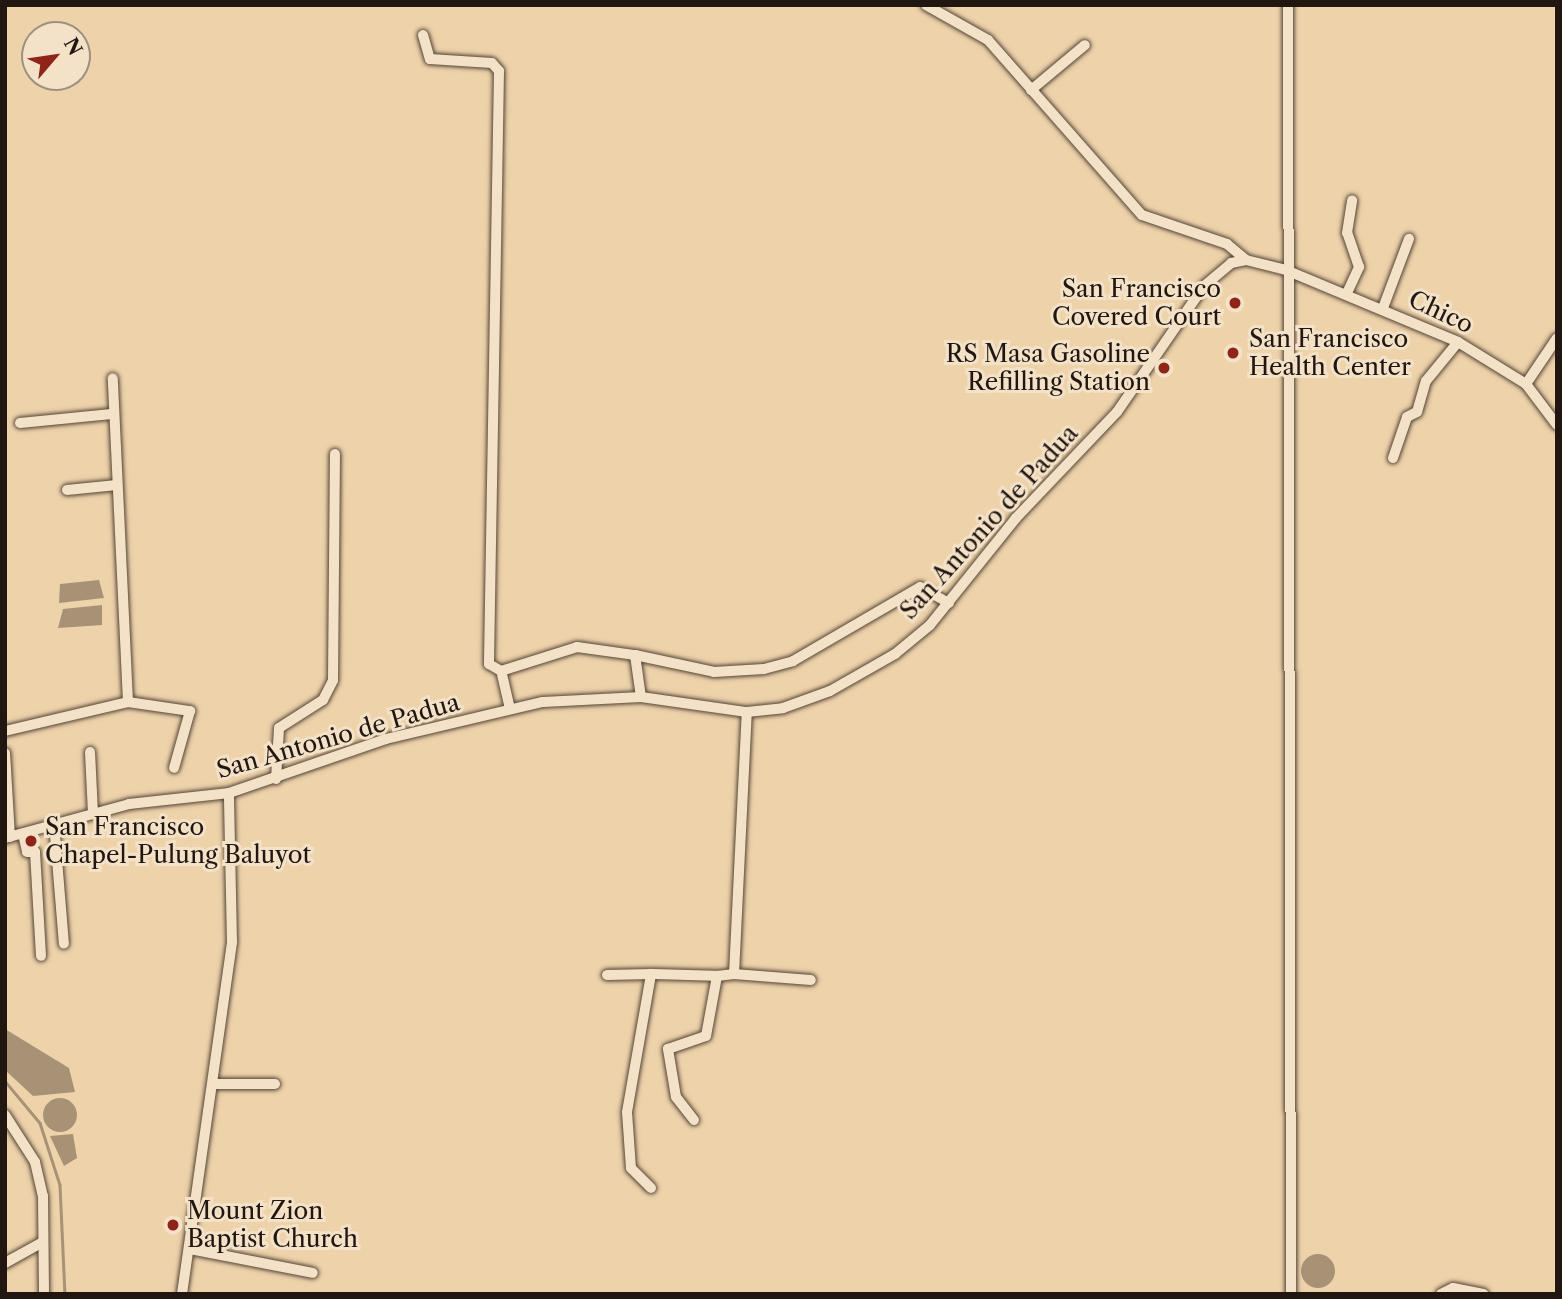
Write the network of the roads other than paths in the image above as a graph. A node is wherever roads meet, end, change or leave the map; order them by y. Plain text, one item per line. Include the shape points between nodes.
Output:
1 (926, 5) edge
2 (1288, 5) edge
3 (423, 35) dead end
4 (1086, 45) dead end
5 (1031, 90) junction
6 (1352, 200) dead end
7 (1409, 239) dead end
8 (1245, 260) junction
9 (1286, 270) junction
10 (1347, 293) junction
11 (1383, 308) junction
12 (1557, 338) edge
13 (1458, 342) junction
14 (113, 378) dead end
15 (1525, 384) junction
16 (112, 414) junction
17 (20, 423) dead end
18 (1557, 425) edge
19 (335, 454) dead end
20 (1393, 458) dead end
21 (117, 485) junction
22 (67, 490) dead end
23 (949, 603) junction
24 (635, 656) junction
25 (501, 671) junction
26 (641, 697) junction
27 (128, 702) junction
28 (510, 709) junction
29 (747, 712) junction
30 (5, 731) edge
31 (90, 752) dead end
32 (5, 753) edge
33 (174, 768) dead end
34 (276, 779) junction
35 (229, 793) junction
36 (93, 813) junction
37 (54, 823) junction
38 (23, 834) junction
39 (8, 838) edge
40 (64, 944) dead end
41 (41, 956) dead end
42 (651, 974) junction
43 (734, 974) junction
44 (607, 975) dead end
45 (717, 976) junction
46 (811, 980) dead end
47 (213, 1084) junction
48 (275, 1084) dead end
49 (5, 1115) edge
50 (694, 1120) dead end
51 (650, 1188) dead end
52 (43, 1242) dead end
53 (190, 1249) junction
54 (5, 1263) edge
55 (313, 1273) dead end
56 (44, 1294) edge
57 (182, 1294) edge
58 (1291, 1294) edge
59 (1441, 1294) edge
60 (1483, 1294) edge

1 - 5 street via 988,40
2 - 9 street
3 - 25 street via 430,59 492,62 499,71 489,664
4 - 5 street
5 - 8 street via 1142,215 1227,244
6 - 10 street via 1347,233 1359,267
7 - 11 street
8 - 9 street
8 - 23 street, San Antonio de Padua via 1225,267 1204,286 1117,412 1016,518
9 - 10 street, Chico
9 - 58 street
10 - 11 street, Chico
11 - 13 street, Chico
12 - 15 street
13 - 15 street, Chico
13 - 20 street via 1426,381 1417,412 1407,417
14 - 16 street
15 - 18 street, Chico
16 - 17 street
16 - 21 street
19 - 34 street via 333,680 323,700 279,729
21 - 22 street
21 - 27 street
23 - 24 street via 920,587 793,661 764,669 714,672
23 - 29 street, San Antonio de Padua via 864,675 806,702
24 - 25 street via 577,647
24 - 26 street
25 - 28 street
26 - 28 street, San Antonio de Padua
26 - 29 street, San Antonio de Padua
27 - 30 street
27 - 33 street via 190,711
28 - 34 street, San Antonio de Padua via 386,739
29 - 43 street
31 - 36 street
32 - 39 street
34 - 35 street, San Antonio de Padua
35 - 36 street, San Antonio de Padua
35 - 47 street via 232,942
36 - 37 street, San Antonio de Padua
37 - 38 street, San Antonio de Padua
37 - 40 street
38 - 39 street, San Antonio de Padua
38 - 41 street via 27,852 35,852
42 - 44 street
42 - 45 street
42 - 51 street via 627,1112 631,1168
43 - 45 street
43 - 46 street
45 - 50 street via 708,1034 668,1049 676,1097
47 - 48 street
47 - 53 street
49 - 56 street via 35,1162 43,1196
52 - 54 street
53 - 55 street
53 - 57 street
59 - 60 street via 1453,1288

